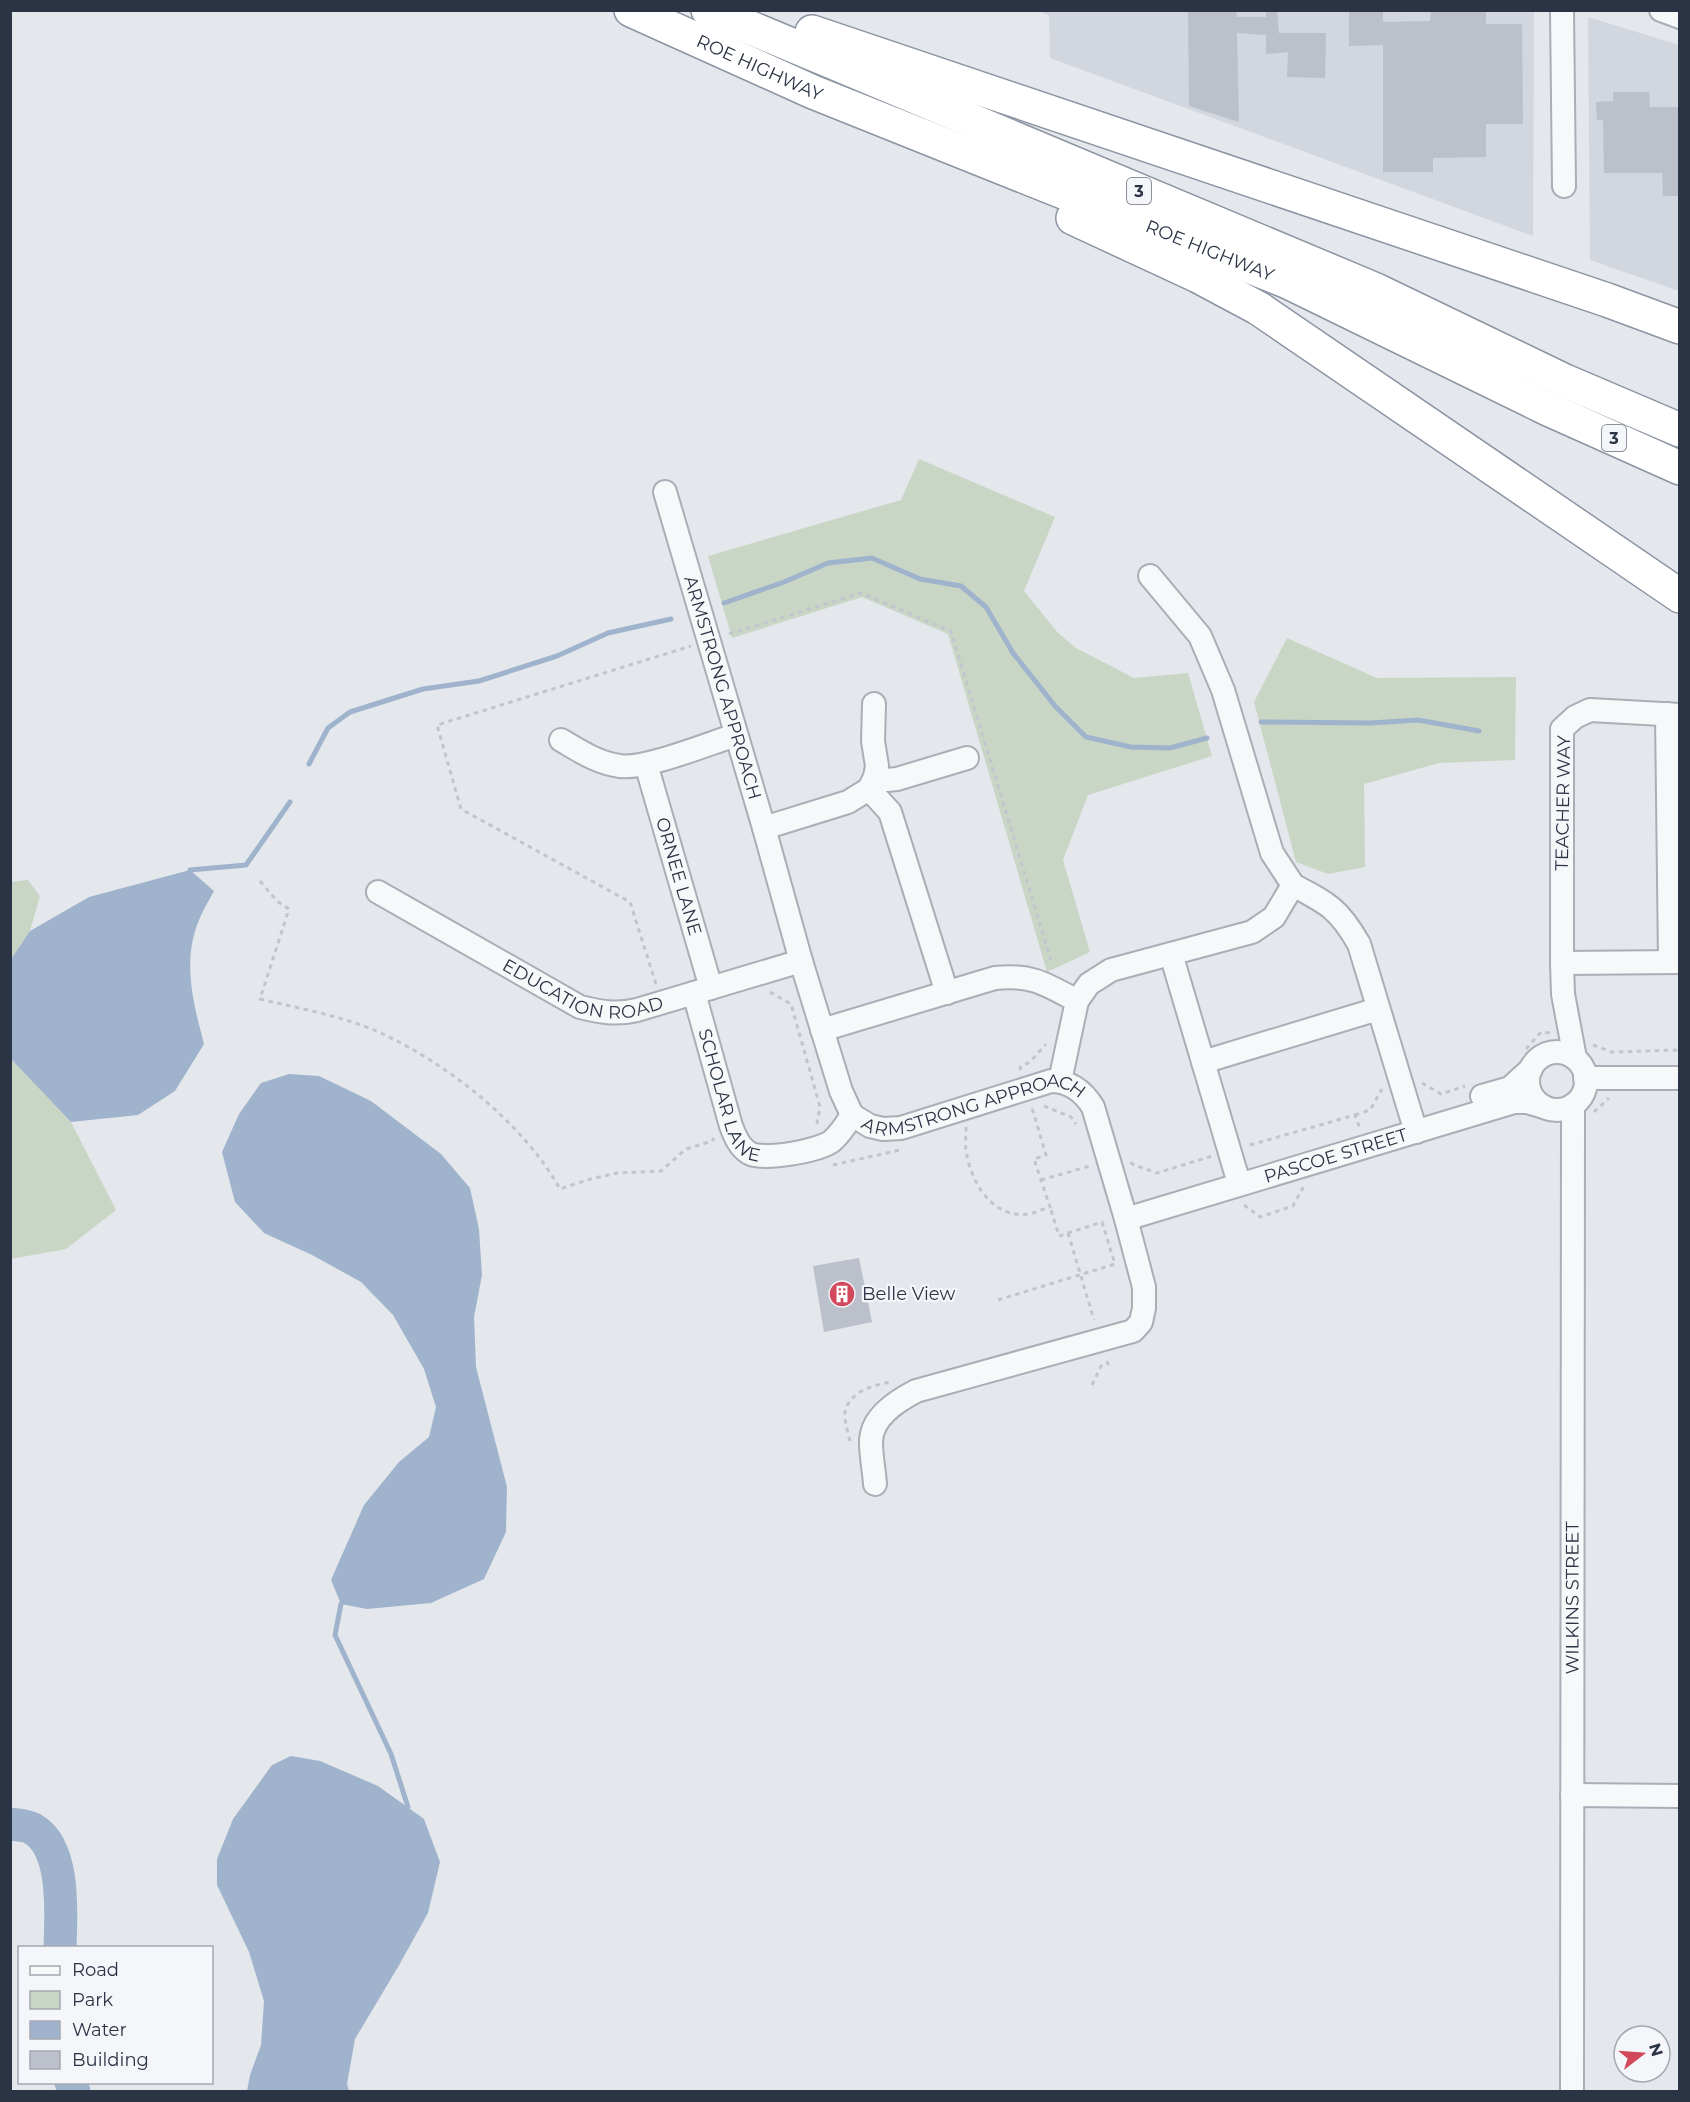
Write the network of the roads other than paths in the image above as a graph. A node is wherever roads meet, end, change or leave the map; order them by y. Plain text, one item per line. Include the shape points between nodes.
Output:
1 (631, 10) edge
2 (708, 10) edge
3 (738, 10) edge
4 (1562, 10) edge
5 (1661, 10) edge
6 (1680, 17) edge
7 (813, 92) junction
8 (1564, 186) dead end
9 (1680, 327) edge
10 (1680, 430) edge
11 (1680, 468) edge
12 (665, 492) dead end
13 (1150, 576) dead end
14 (1680, 596) edge
15 (874, 704) dead end
16 (1673, 714) edge
17 (736, 735) junction
18 (561, 740) dead end
19 (967, 758) dead end
20 (646, 764) junction
21 (872, 783) junction
22 (764, 828) junction
23 (1293, 885) junction
24 (378, 892) dead end
25 (1171, 954) junction
26 (801, 961) junction
27 (1675, 962) edge
28 (1562, 963) junction
29 (703, 990) junction
30 (947, 993) junction
31 (1563, 994) junction
32 (1077, 1001) junction
33 (1378, 1009) junction
34 (822, 1030) junction
35 (1545, 1043) junction
36 (1203, 1062) junction
37 (1526, 1062) junction
38 (1680, 1078) edge
39 (1060, 1081) junction
40 (1579, 1082) junction
41 (1680, 1086) edge
42 (1544, 1107) junction
43 (852, 1114) junction
44 (1414, 1125) junction
45 (1236, 1173) junction
46 (1117, 1214) junction
47 (875, 1484) dead end
48 (1572, 1795) junction
49 (1680, 1796) edge
50 (1572, 2091) edge

1 - 7 highway, ROE HIGHWAY / 3
2 - 10 highway, ROE HIGHWAY / 3 via 1376,290 1565,381
3 - 9 highway
4 - 8 street
5 - 6 street
7 - 11 highway, ROE HIGHWAY / 3 via 1288,282 1548,409
7 - 14 highway via 1258,308
12 - 17 street, ARMSTRONG APPROACH
13 - 23 street via 1200,636 1223,690 1272,853
15 - 21 street via 877,766
16 - 27 street
16 - 28 street, TEACHER WAY via 1590,710 1562,729
17 - 20 street
17 - 22 street, ARMSTRONG APPROACH
18 - 20 street via 591,758 621,767
19 - 21 street
20 - 29 street, ORNEE LANE
21 - 22 street via 848,802
21 - 30 street via 890,812
22 - 26 street, ARMSTRONG APPROACH
23 - 25 street via 1274,917 1252,932
23 - 33 street via 1327,903 1346,921 1359,944
24 - 29 street, EDUCATION ROAD via 580,1007 612,1014
25 - 32 street via 1110,970 1089,984
25 - 36 street
26 - 29 street, EDUCATION ROAD
26 - 34 street, ARMSTRONG APPROACH
27 - 28 street
28 - 31 street, TEACHER WAY
29 - 43 street, SCHOLAR LANE via 731,1126 737,1142 749,1153 778,1156 824,1145 844,1128
30 - 32 street via 995,978 1016,976 1046,984
30 - 34 street
31 - 35 street
31 - 40 street, TEACHER WAY
32 - 39 street
33 - 36 street
33 - 44 street
34 - 43 street, ARMSTRONG APPROACH
35 - 37 street, PASCOE STREET via 1540,1058
35 - 40 street via 1558,1052
36 - 45 street
37 - 42 street via 1530,1093
37 - 44 street, PASCOE STREET via 1510,1088
38 - 40 street
39 - 43 street, ARMSTRONG APPROACH via 1051,1081 1030,1099 971,1117 884,1129 870,1126
39 - 46 street, ARMSTRONG APPROACH via 1084,1094 1093,1107
40 - 41 street
40 - 42 street, PASCOE STREET via 1563,1109
40 - 48 street, WILKINS STREET
42 - 44 street, PASCOE STREET via 1514,1102
44 - 45 street, PASCOE STREET
44 - 46 street, PASCOE STREET
45 - 46 street, PASCOE STREET
46 - 47 street, ARMSTRONG APPROACH via 1144,1287 1141,1322 1133,1331 916,1391 893,1403 878,1421 871,1439
48 - 49 street
48 - 50 street, WILKINS STREET

